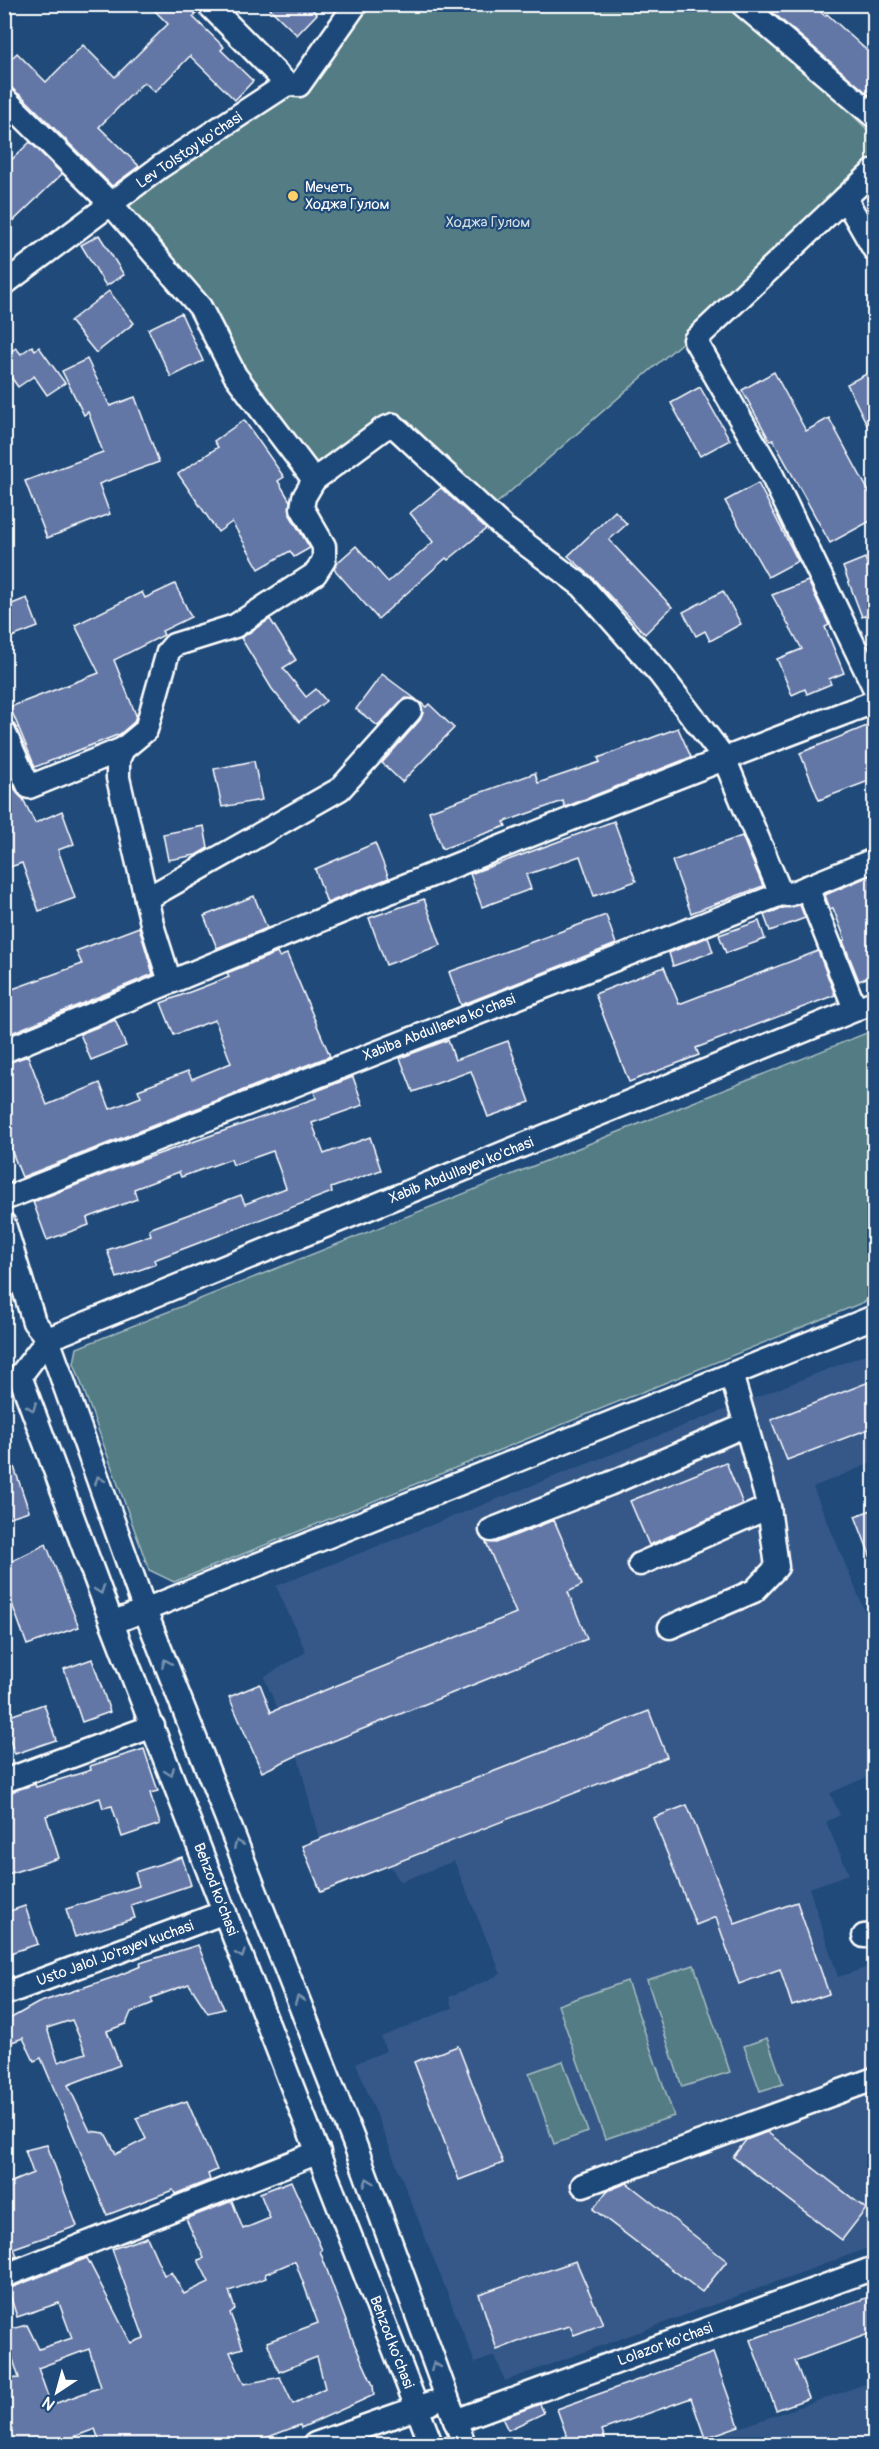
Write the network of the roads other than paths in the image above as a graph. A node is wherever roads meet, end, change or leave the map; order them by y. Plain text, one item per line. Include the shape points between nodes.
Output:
1 (208, 4) edge
2 (356, 4) edge
3 (742, 4) edge
4 (287, 84) junction
5 (4, 98) edge
6 (874, 117) edge
7 (874, 171) edge
8 (845, 198) junction
9 (111, 204) junction
10 (874, 249) edge
11 (4, 284) edge
12 (314, 480) junction
13 (874, 687) edge
14 (874, 702) edge
15 (410, 711) dead end
16 (4, 732) edge
17 (123, 748) junction
18 (724, 758) junction
19 (874, 860) edge
20 (807, 887) junction
21 (780, 894) junction
22 (146, 899) junction
23 (170, 982) junction
24 (865, 1006) edge
25 (4, 1051) edge
26 (4, 1199) edge
27 (4, 1224) edge
28 (874, 1317) edge
29 (48, 1339) junction
30 (731, 1374) junction
31 (746, 1425) junction
32 (770, 1507) junction
33 (491, 1530) dead end
34 (640, 1564) dead end
35 (144, 1608) junction
36 (112, 1623) junction
37 (670, 1627) dead end
38 (153, 1726) junction
39 (4, 1781) edge
40 (225, 1912) junction
41 (4, 1994) edge
42 (874, 2079) edge
43 (319, 2152) junction
44 (583, 2185) dead end
45 (874, 2268) edge
46 (4, 2276) edge
47 (447, 2398) junction
48 (417, 2408) junction
49 (455, 2421) junction
50 (315, 2445) edge
51 (431, 2445) edge
52 (464, 2445) edge

1 - 4 street
2 - 4 street, Lev Tolstoy ko'chasi via 299,86
3 - 6 street
4 - 9 street, Lev Tolstoy ko'chasi
5 - 9 street
7 - 8 street
8 - 10 street
8 - 13 street via 695,340 768,467
9 - 11 street, Lev Tolstoy ko'chasi
9 - 12 street via 200,307 235,375
12 - 17 street via 302,508 324,546 324,560 315,574 235,626 174,645 168,652 146,730
12 - 18 street via 383,429 393,426 401,431 503,527 582,586 660,674
14 - 18 street
15 - 22 street via 340,789
16 - 17 street via 28,787
17 - 22 street via 118,778
18 - 21 street
18 - 23 street
19 - 20 street, Xabiba Abdullaeva ko'chasi
20 - 21 street, Xabiba Abdullaeva ko'chasi
20 - 24 street
21 - 26 street, Xabiba Abdullaeva ko'chasi
22 - 23 street
23 - 25 street
24 - 29 street, Xabib Abdullayev ko'chasi
27 - 29 street via 34,1322
28 - 30 street
35 -> 29 street
29 -> 36 street, Behzod ko'chasi via 20,1376
30 - 31 street
30 - 35 street
31 - 32 street
31 - 33 street
32 - 34 street
32 - 37 street via 777,1567 754,1591
35 - 36 street
47 -> 35 street via 354,2142
36 - 38 street, Behzod ko'chasi
38 - 39 street
38 -> 40 street, Behzod ko'chasi
40 - 41 street, Usto Jalol Jo'rayev kuchasi
40 -> 43 street, Behzod ko'chasi
42 - 44 street
43 - 46 street
43 - 48 street, Behzod ko'chasi
45 - 49 street, Lolazor ko'chasi
47 - 48 street
47 - 49 street
48 - 50 street
48 - 51 street, Behzod ko'chasi
49 - 52 street

